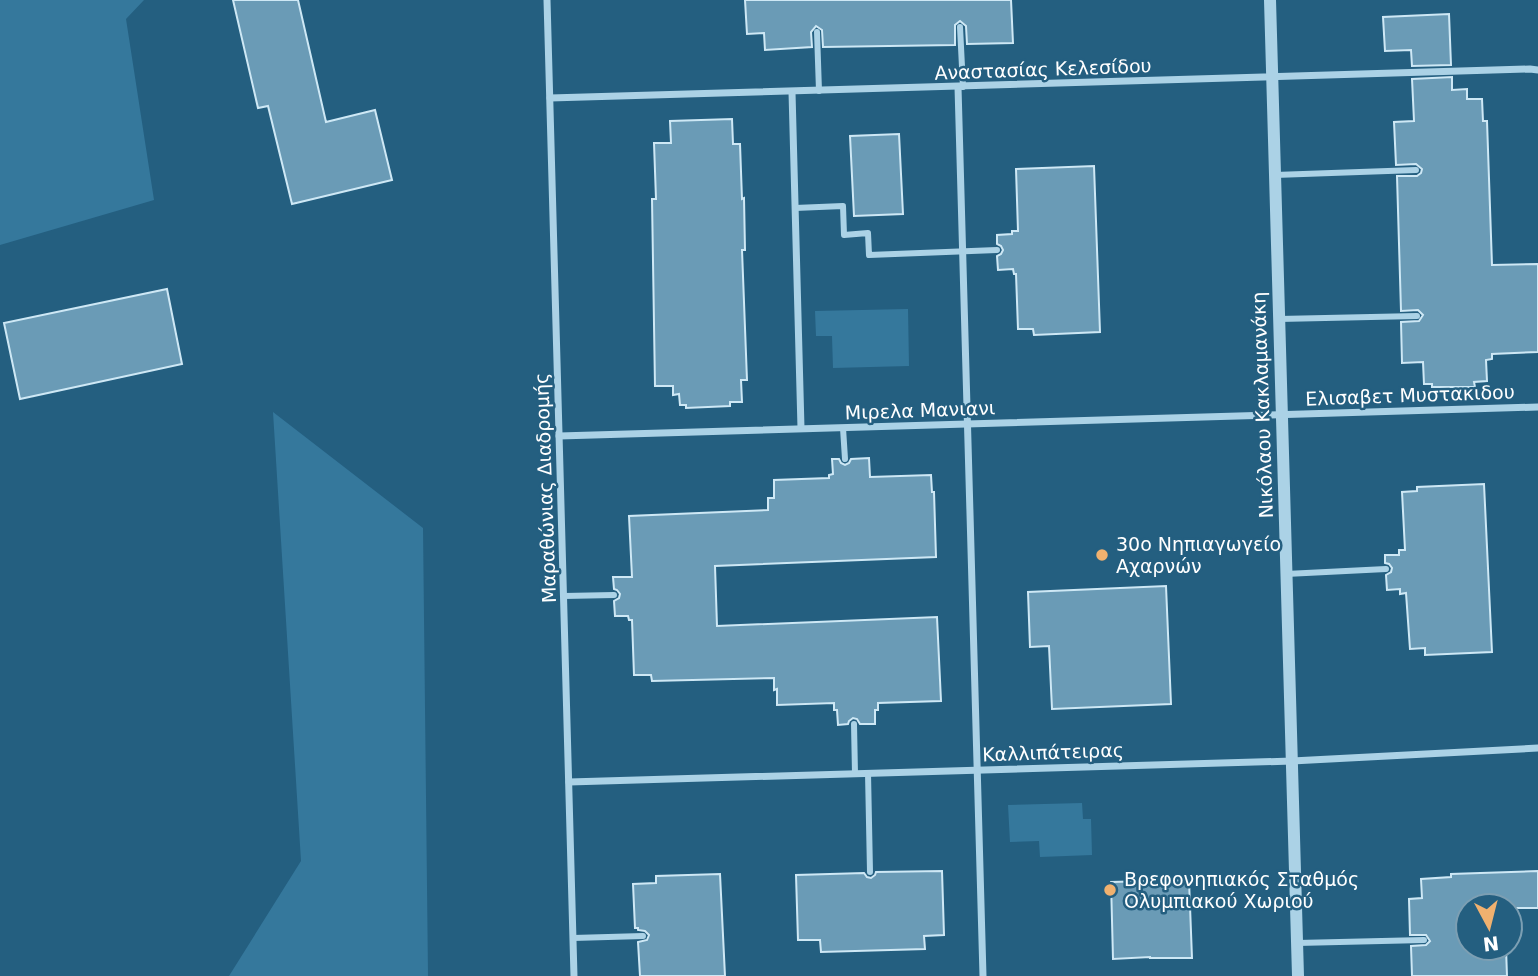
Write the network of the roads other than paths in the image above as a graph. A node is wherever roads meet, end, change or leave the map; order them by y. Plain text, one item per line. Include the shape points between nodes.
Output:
1 (547, 0) edge
2 (1270, 0) edge
3 (960, 27) dead end
4 (817, 32) dead end
5 (1538, 70) edge
6 (1273, 78) junction
7 (960, 87) junction
8 (819, 91) junction
9 (792, 92) junction
10 (550, 98) junction
11 (1416, 170) dead end
12 (1275, 175) junction
13 (795, 208) junction
14 (997, 250) dead end
15 (963, 251) junction
16 (1417, 316) dead end
17 (1279, 320) junction
18 (1538, 407) edge
19 (1282, 415) junction
20 (968, 424) junction
21 (801, 428) junction
22 (843, 428) junction
23 (559, 436) junction
24 (845, 459) dead end
25 (1386, 569) dead end
26 (1286, 573) junction
27 (614, 595) dead end
28 (564, 596) junction
29 (854, 724) dead end
30 (1538, 748) edge
31 (1292, 761) junction
32 (978, 770) junction
33 (868, 773) junction
34 (855, 774) junction
35 (569, 782) junction
36 (870, 872) dead end
37 (643, 936) dead end
38 (573, 938) junction
39 (1424, 940) dead end
40 (1297, 943) junction
41 (574, 976) edge
42 (983, 976) edge
43 (1298, 976) edge

1 - 10 street, Μαραθώνιας Διαδρομής
2 - 6 street, Νικόλαου Κακλαμανάκη
3 - 7 street
4 - 8 street
5 - 6 street, Αναστασίας Κελεσίδου
6 - 7 street, Αναστασίας Κελεσίδου
6 - 12 street, Νικόλαου Κακλαμανάκη
7 - 8 street, Αναστασίας Κελεσίδου
7 - 15 street
8 - 9 street, Αναστασίας Κελεσίδου
9 - 10 street, Αναστασίας Κελεσίδου
9 - 13 street
10 - 23 street, Μαραθώνιας Διαδρομής
11 - 12 street
12 - 17 street, Νικόλαου Κακλαμανάκη
13 - 15 street via 843,205 844,236 867,233 869,255
13 - 21 street
14 - 15 street
15 - 20 street
16 - 17 street
17 - 19 street, Νικόλαου Κακλαμανάκη
18 - 19 street, Ελισαβετ Μυστακιδου
19 - 20 street, Μιρελα Μανιανι
19 - 26 street, Νικόλαου Κακλαμανάκη
20 - 22 street, Μιρελα Μανιανι
20 - 32 street
21 - 22 street, Μιρελα Μανιανι
21 - 23 street, Μιρελα Μανιανι
22 - 24 street
23 - 28 street, Μαραθώνιας Διαδρομής
25 - 26 street
26 - 31 street, Νικόλαου Κακλαμανάκη
27 - 28 street
28 - 35 street, Μαραθώνιας Διαδρομής
29 - 34 street
30 - 31 street, Καλλιπάτειρας
31 - 32 street, Καλλιπάτειρας
31 - 40 street, Νικόλαου Κακλαμανάκη
32 - 33 street, Καλλιπάτειρας
32 - 42 street
33 - 34 street, Καλλιπάτειρας
33 - 36 street
34 - 35 street, Καλλιπάτειρας
35 - 38 street, Μαραθώνιας Διαδρομής
37 - 38 street
38 - 41 street, Μαραθώνιας Διαδρομής
39 - 40 street
40 - 43 street, Νικόλαου Κακλαμανάκη

